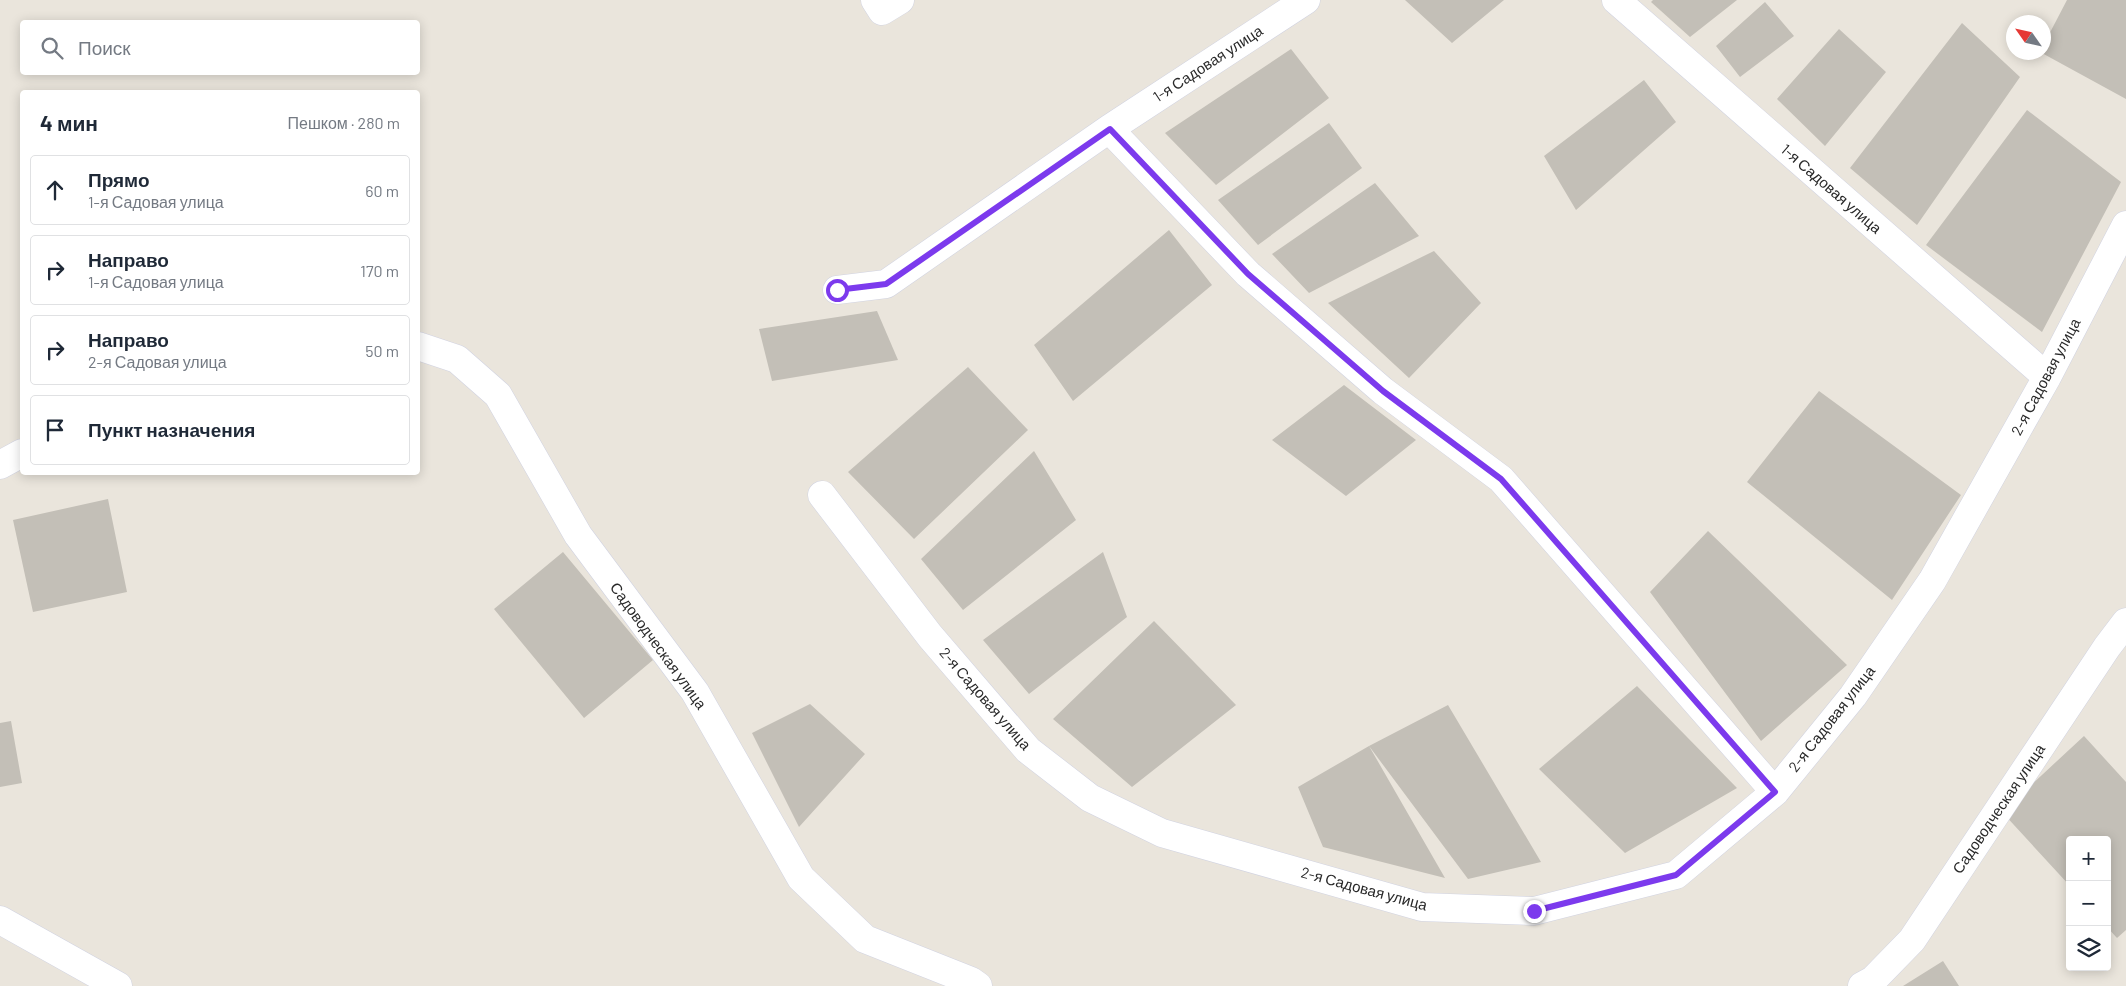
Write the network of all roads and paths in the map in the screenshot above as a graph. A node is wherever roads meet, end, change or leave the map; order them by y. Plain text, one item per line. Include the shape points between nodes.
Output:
1 (875, 0) edge
2 (900, 0) edge
3 (1306, 0) edge
4 (1616, 0) edge
5 (1110, 129) junction
6 (2126, 225) edge
7 (837, 290) dead end
8 (420, 347) edge
9 (2047, 378) junction
10 (20, 454) edge
11 (0, 465) edge
12 (822, 495) dead end
13 (2126, 622) edge
14 (1775, 792) junction
15 (0, 920) edge
16 (118, 986) edge
17 (978, 986) edge
18 (1862, 986) edge

1 - 2 street via 882,11
3 - 5 street, 1-я Садовая улица
4 - 9 street, 1-я Садовая улица
5 - 7 street, 1-я Садовая улица via 886,284
5 - 14 street via 1248,274 1383,391 1501,479
6 - 9 street, 2-я Садовая улица
8 - 17 street, Садоводческая улица via 456,359 498,396 578,535 695,692 801,878 865,939
9 - 14 street, 2-я Садовая улица via 1932,581 1853,696
10 - 11 street
12 - 14 street, 2-я Садовая улица via 930,636 1028,750 1090,798 1162,833 1422,907 1534,911 1676,875
13 - 18 street, Садоводческая улица via 1912,940 1874,980
15 - 16 street

